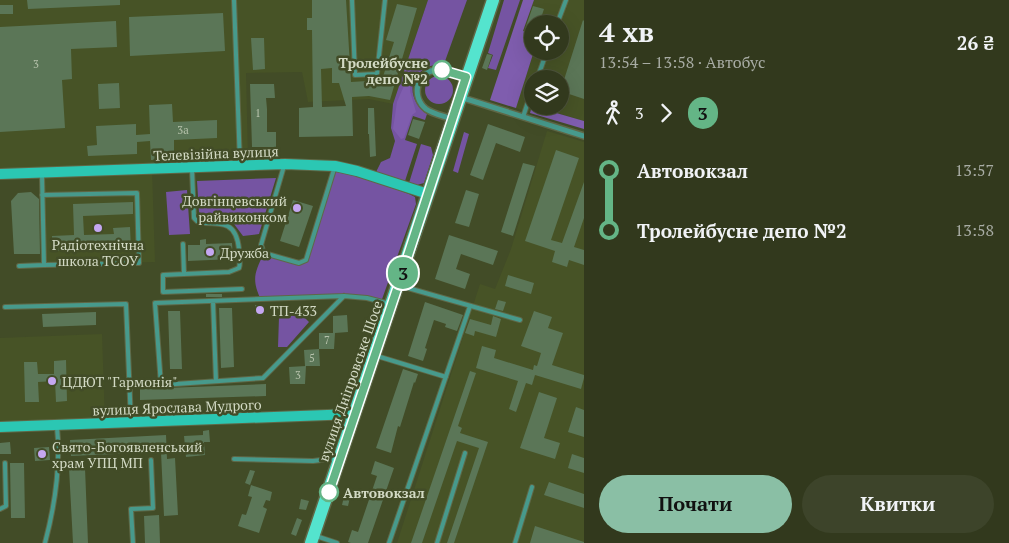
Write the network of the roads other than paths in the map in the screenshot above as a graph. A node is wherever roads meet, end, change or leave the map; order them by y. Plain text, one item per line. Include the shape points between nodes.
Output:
1 (234, 0) edge
2 (352, 0) edge
3 (386, 0) edge
4 (492, 0) edge
5 (566, 0) edge
6 (560, 15) edge
7 (466, 77) junction
8 (460, 97) junction
9 (524, 114) edge
10 (523, 117) junction
11 (452, 119) junction
12 (584, 136) edge
13 (285, 164) junction
14 (240, 166) junction
15 (335, 166) junction
16 (192, 167) junction
17 (42, 172) junction
18 (0, 174) edge
19 (428, 194) junction
20 (42, 195) junction
21 (183, 244) dead end
22 (44, 265) junction
23 (19, 266) dead end
24 (184, 274) junction
25 (398, 286) junction
26 (242, 289) dead end
27 (344, 296) junction
28 (213, 301) junction
29 (392, 304) junction
30 (470, 306) junction
31 (5, 307) dead end
32 (520, 320) dead end
33 (374, 356) junction
34 (446, 377) junction
35 (216, 381) junction
36 (161, 384) junction
37 (129, 386) junction
38 (354, 414) junction
39 (131, 422) junction
40 (57, 425) junction
41 (0, 427) edge
42 (465, 453) dead end
43 (340, 458) junction
44 (234, 459) dead end
45 (151, 460) dead end
46 (5, 463) dead end
47 (532, 487) dead end
48 (0, 509) edge
49 (313, 539) edge
50 (46, 543) edge
51 (133, 543) edge
52 (337, 543) edge
53 (388, 543) edge
54 (437, 543) edge
55 (515, 543) edge

1 - 14 lane
2 - 3 lane via 355,75 377,74
4 - 7 main road, вулиця Дніпровське Шосе
5 - 6 lane
7 - 8 main road, вулиця Дніпровське Шосе
7 - 11 street via 439,70 425,73 419,81 422,105
8 - 10 street
8 - 11 main road, вулиця Дніпровське Шосе
9 - 10 lane
10 - 12 street
11 - 19 main road, вулиця Дніпровське Шосе
13 - 14 street, Телевізійна вулиця
13 - 15 street, Телевізійна вулиця
13 - 15 lane via 261,245 264,253 299,263 306,260
14 - 16 street, Телевізійна вулиця
15 - 19 street, Телевізійна вулиця
16 - 17 street, Телевізійна вулиця
16 - 24 lane via 194,218 199,223 230,227 237,236 240,264 239,268 229,272
17 - 18 street, Телевізійна вулиця
17 - 20 lane
19 - 25 main road, вулиця Дніпровське Шосе
20 - 22 lane
20 - 22 lane via 137,192 138,219 139,263
21 - 24 lane
22 - 23 lane
24 - 26 lane via 163,275 163,292
25 - 29 main road, вулиця Дніпровське Шосе
25 - 30 lane
27 - 28 lane
27 - 29 lane
27 - 35 lane via 263,378
28 - 35 lane
28 - 36 lane via 155,303
29 - 33 main road, вулиця Дніпровське Шосе
30 - 32 lane
30 - 34 lane
31 - 37 lane via 126,304
33 - 34 lane
33 - 38 main road, вулиця Дніпровське Шосе
34 - 53 lane
35 - 36 lane
36 - 37 lane
37 - 39 lane
38 - 39 street, вулиця Ярослава Мудрого
38 - 43 main road, вулиця Дніпровське Шосе
39 - 40 street, вулиця Ярослава Мудрого
40 - 41 street, вулиця Ярослава Мудрого
40 - 50 lane via 60,453
42 - 54 lane
43 - 44 lane
43 - 49 main road, вулиця Дніпровське Шосе
45 - 51 lane via 153,508 131,509
46 - 48 lane via 6,506
47 - 55 lane
49 - 52 lane

